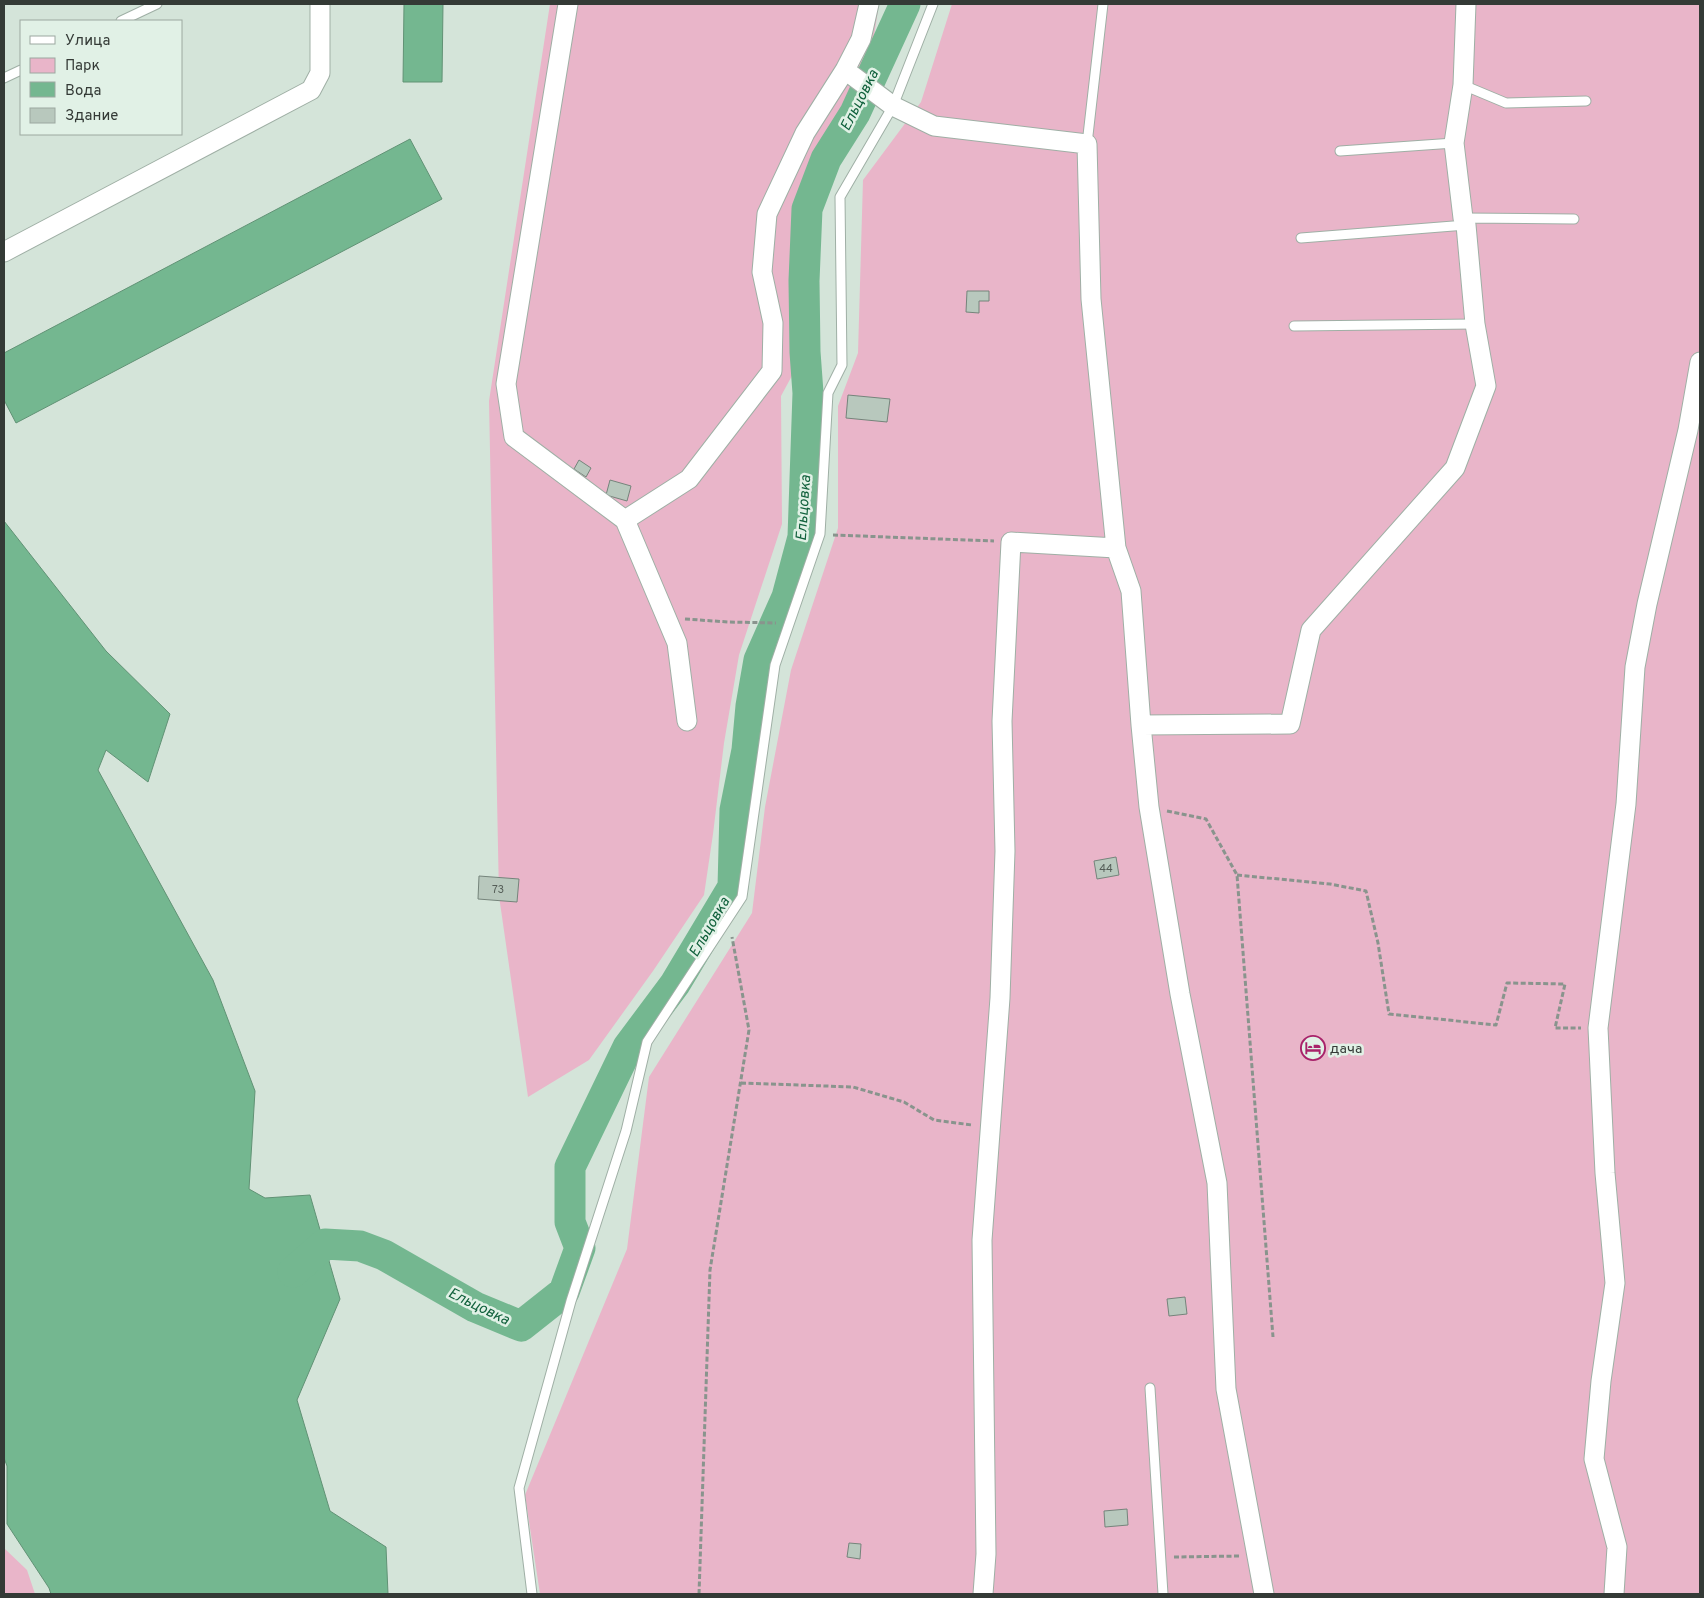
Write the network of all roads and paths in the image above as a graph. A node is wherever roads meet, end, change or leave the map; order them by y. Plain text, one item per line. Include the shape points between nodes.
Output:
1 (157, 4) edge
2 (320, 4) edge
3 (568, 4) edge
4 (868, 4) edge
5 (933, 4) edge
6 (1103, 4) edge
7 (1466, 4) edge
8 (123, 20) edge
9 (20, 70) edge
10 (844, 70) junction
11 (4, 78) edge
12 (1463, 85) junction
13 (1586, 101) dead end
14 (893, 106) junction
15 (1454, 143) junction
16 (1087, 144) junction
17 (1340, 151) dead end
18 (1574, 219) dead end
19 (1464, 222) junction
20 (1301, 238) dead end
21 (4, 252) edge
22 (1475, 324) junction
23 (1294, 326) dead end
24 (1700, 362) edge
25 (624, 520) junction
26 (820, 534) junction
27 (1011, 542) junction
28 (1116, 548) junction
29 (666, 617) junction
30 (790, 623) junction
31 (687, 721) dead end
32 (1141, 725) junction
33 (1150, 807) junction
34 (1237, 875) junction
35 (728, 918) junction
36 (1598, 1028) junction
37 (740, 1083) junction
38 (990, 1128) junction
39 (1273, 1337) dead end
40 (1150, 1388) dead end
41 (1258, 1556) junction
42 (1161, 1557) junction
43 (532, 1594) edge
44 (699, 1594) edge
45 (983, 1594) edge
46 (1163, 1594) edge
47 (1264, 1594) edge
48 (1614, 1594) edge

1 - 8 lane
2 - 21 street via 320,73 311,90
3 - 25 street via 506,384 514,437
4 - 10 street via 861,39
5 - 14 lane
6 - 16 lane
7 - 12 street
9 - 11 lane
10 - 14 street
10 - 25 street via 805,133 767,214 762,272 773,323 772,371 689,479
12 - 13 lane via 1506,103
12 - 15 street
14 - 16 street via 934,126
14 - 26 lane via 840,197 842,365 828,393
15 - 17 lane
15 - 19 street
16 - 28 street via 1091,299
18 - 19 lane
19 - 20 lane
19 - 22 street
22 - 23 lane
22 - 32 street via 1486,386 1455,468 1310,630 1290,724
24 - 36 street via 1635,667 1626,804
25 - 29 street
26 - 27 path
26 - 30 lane
27 - 28 street
27 - 38 street via 1002,721 1005,851
28 - 32 street via 1131,591
29 - 30 path
29 - 31 street via 678,643
30 - 35 lane via 775,665 742,897
32 - 33 street
33 - 34 path via 1206,819
33 - 41 street via 1180,994 1217,1183 1226,1389
34 - 36 path via 1330,884 1366,891 1389,1014 1496,1025 1507,983 1565,984 1555,1028
34 - 39 path
35 - 37 path via 749,1030
35 - 43 lane via 647,1042 626,1131 571,1301 519,1488
36 - 48 street via 1605,1173 1615,1283 1594,1459 1617,1547
37 - 38 path via 853,1087 904,1102 934,1120
37 - 44 path via 710,1270
38 - 45 street via 982,1240 986,1554
40 - 42 lane
41 - 42 path
41 - 47 street
42 - 46 lane

